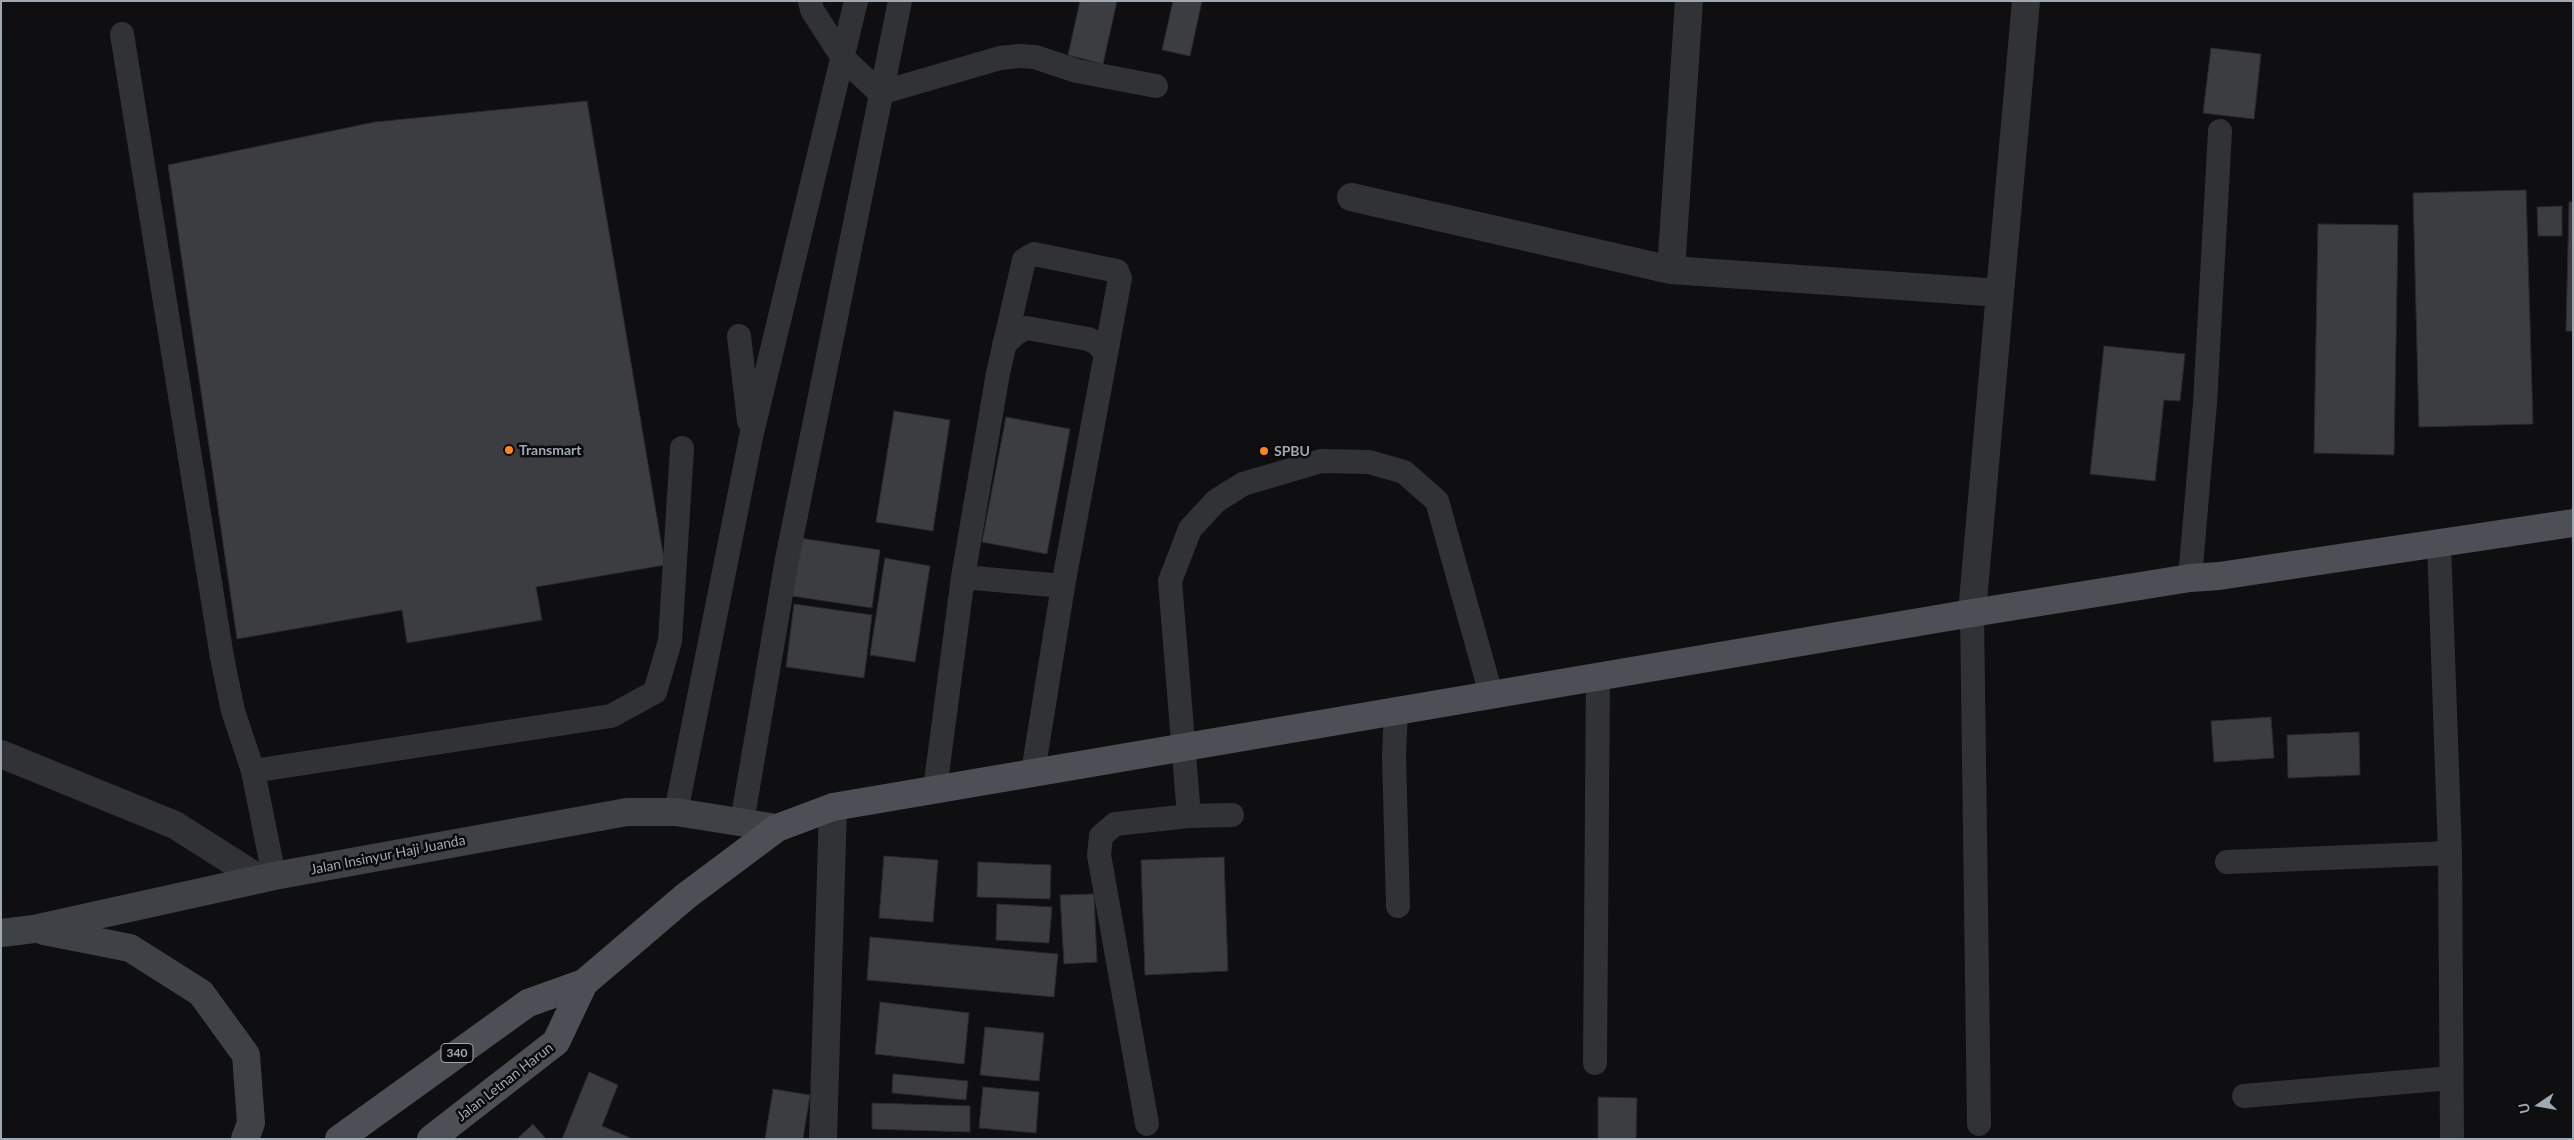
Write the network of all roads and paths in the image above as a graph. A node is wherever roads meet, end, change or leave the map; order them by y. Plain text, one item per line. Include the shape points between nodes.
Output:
1 (810, 1) edge
2 (856, 1) edge
3 (900, 1) edge
4 (1689, 1) edge
5 (2026, 1) edge
6 (122, 34) dead end
7 (843, 58) junction
8 (1156, 86) dead end
9 (880, 93) junction
10 (2220, 131) dead end
11 (1351, 197) dead end
12 (1671, 270) junction
13 (2000, 293) junction
14 (739, 336) dead end
15 (1004, 345) junction
16 (1105, 354) junction
17 (751, 437) junction
18 (682, 448) dead end
19 (2573, 523) edge
20 (2439, 543) junction
21 (963, 577) junction
22 (2190, 578) junction
23 (1063, 586) junction
24 (1972, 613) junction
25 (1598, 676) junction
26 (1491, 694) junction
27 (1396, 711) junction
28 (1182, 747) junction
29 (1, 754) edge
30 (252, 771) junction
31 (1033, 772) junction
32 (935, 789) junction
33 (833, 807) junction
34 (676, 812) junction
35 (1232, 815) dead end
36 (1189, 816) junction
37 (742, 822) junction
38 (777, 828) junction
39 (2450, 853) junction
40 (2227, 862) dead end
41 (267, 878) junction
42 (1398, 906) dead end
43 (34, 929) junction
44 (1, 933) edge
45 (584, 983) junction
46 (1595, 1063) dead end
47 (2451, 1078) junction
48 (2244, 1096) dead end
49 (1147, 1124) dead end
50 (1979, 1124) dead end
51 (245, 1139) edge
52 (339, 1139) edge
53 (431, 1139) edge
54 (823, 1139) edge
55 (2452, 1139) edge

1 - 7 lane via 812,10
2 - 7 lane
3 - 9 lane
4 - 12 street
5 - 13 street
6 - 30 lane via 222,658 232,710
7 - 9 lane
7 - 17 lane
8 - 9 lane via 1019,56 1000,58
9 - 37 lane via 786,559
10 - 22 lane via 2205,403
11 - 12 street
12 - 13 street
13 - 24 street
14 - 17 lane
15 - 16 lane via 1016,333 1027,328 1088,339 1097,343
15 - 16 lane via 1024,260 1034,254 1116,270 1120,278
15 - 21 lane
16 - 23 lane
17 - 34 lane
18 - 30 lane via 670,641 655,692 611,716
19 - 20 main road
20 - 22 main road
20 - 39 lane
21 - 23 lane
21 - 32 lane
22 - 24 main road
23 - 31 lane
24 - 25 main road
24 - 50 lane
25 - 26 main road
25 - 46 lane
26 - 27 main road
26 - 28 lane via 1437,500 1404,472 1369,462 1321,460 1243,484 1216,501 1190,528 1170,581
27 - 28 main road
27 - 42 lane
28 - 31 main road
28 - 36 lane
29 - 41 street via 175,825
30 - 41 lane
31 - 32 main road
32 - 33 main road
33 - 38 main road
33 - 54 street
34 - 37 main road, Jalan Insinyur Haji Juanda
34 - 41 main road, Jalan Insinyur Haji Juanda via 627,812 584,818
35 - 36 lane
36 - 49 lane via 1115,824 1101,836 1099,854
37 - 38 main road, Jalan Insinyur Haji Juanda
38 - 45 main road via 686,896
39 - 40 lane
39 - 47 lane
41 - 43 main road, Jalan Insinyur Haji Juanda
43 - 44 main road, Jalan Insinyur Haji Juanda
43 - 51 main road via 130,948 200,993 246,1055 251,1123
45 - 52 main road, 340 via 528,1002
45 - 53 main road, Jalan Letnan Harun via 556,1042
47 - 48 lane
47 - 55 lane

